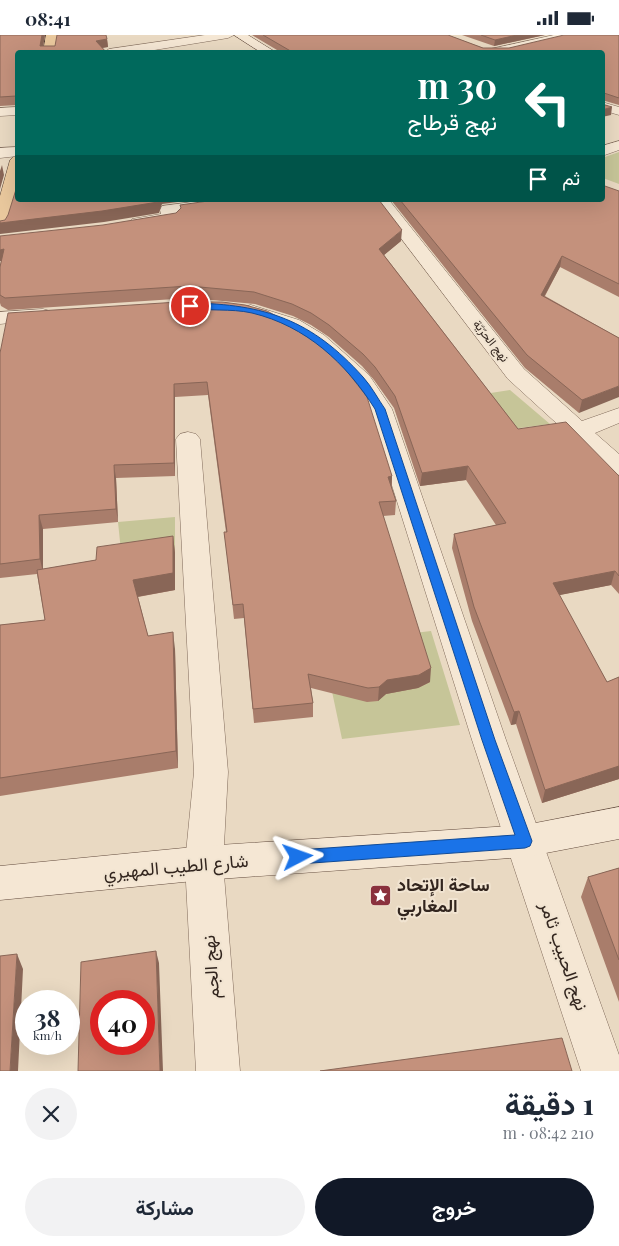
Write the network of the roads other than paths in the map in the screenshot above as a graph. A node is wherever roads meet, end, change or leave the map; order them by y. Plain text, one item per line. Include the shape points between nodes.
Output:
1 (52, 35) edge
2 (228, 35) edge
3 (240, 35) edge
4 (570, 35) edge
5 (477, 46) edge
6 (50, 50) edge
7 (129, 50) edge
8 (266, 50) edge
9 (486, 50) edge
10 (500, 50) edge
11 (605, 107) edge
12 (15, 111) edge
13 (619, 111) edge
14 (0, 112) edge
15 (619, 145) edge
16 (15, 151) edge
17 (605, 151) edge
18 (0, 153) edge
19 (11, 166) edge
20 (231, 202) edge
21 (382, 202) edge
22 (3, 205) edge
23 (123, 225) edge
24 (3, 236) edge
25 (230, 307) edge
26 (66, 314) edge
27 (0, 318) edge
28 (619, 415) edge
29 (579, 431) junction
30 (188, 439) dead end
31 (619, 467) edge
32 (619, 823) edge
33 (525, 841) junction
34 (204, 863) junction
35 (0, 883) edge
36 (218, 1071) edge
37 (603, 1071) edge

1 - 6 main road
2 - 7 street
3 - 8 street
4 - 10 street
5 - 9 street
11 - 13 street
12 - 14 street
15 - 17 street
16 - 18 street
19 - 22 main road
20 - 23 street via 168,210 171,218
21 - 29 street, نهج الحرّيّة via 516,374
22 - 24 main road
25 - 33 street, نهج الحبيب ثامر via 292,323 317,339 361,380 380,409 488,740
26 - 27 street
28 - 29 street
29 - 31 street, نهج الحرّيّة
30 - 34 street, نهج الجم via 211,772
32 - 33 street, شارع الطيب المهيري
33 - 34 street, شارع الطيب المهيري
33 - 37 street, نهج الحبيب ثامر
34 - 35 street, شارع الطيب المهيري
34 - 36 street, نهج الجم

